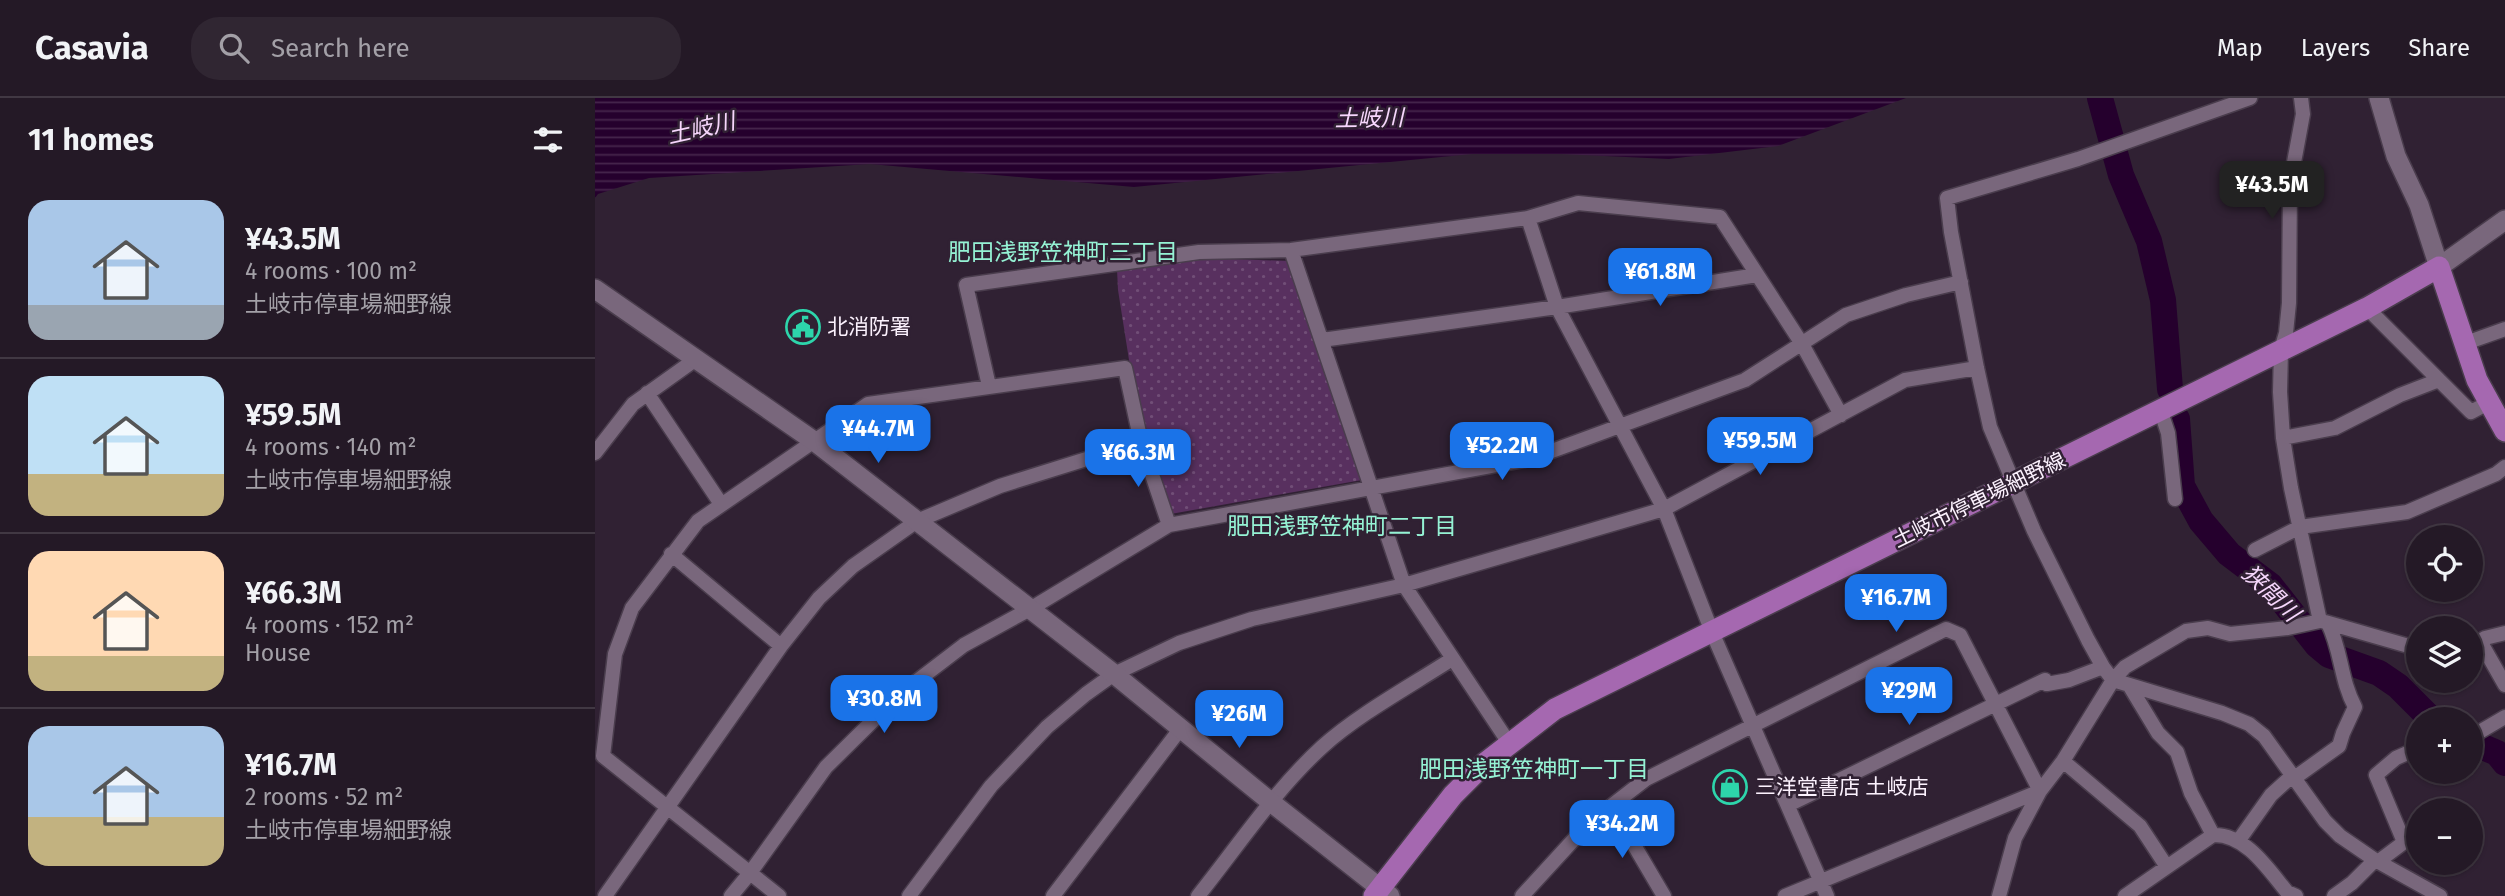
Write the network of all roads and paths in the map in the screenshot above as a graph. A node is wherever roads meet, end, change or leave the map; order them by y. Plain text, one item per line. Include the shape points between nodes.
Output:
1 (2250, 98) edge
2 (2301, 98) edge
3 (2379, 98) edge
4 (1528, 218) junction
5 (2505, 220) edge
6 (1291, 250) junction
7 (2439, 267) junction
8 (1757, 275) junction
9 (1961, 282) junction
10 (595, 289) edge
11 (1557, 307) junction
12 (2367, 308) junction
13 (2505, 329) edge
14 (1322, 340) junction
15 (1802, 344) junction
16 (2463, 344) junction
17 (2281, 349) junction
18 (692, 356) junction
19 (1977, 368) junction
20 (2439, 380) junction
21 (989, 386) junction
22 (647, 393) junction
23 (2488, 403) junction
24 (2160, 410) junction
25 (1841, 415) junction
26 (1619, 426) junction
27 (2505, 430) edge
28 (2283, 438) junction
29 (814, 441) junction
30 (1141, 442) junction
31 (595, 453) edge
32 (2505, 467) edge
33 (2012, 483) junction
34 (1372, 488) junction
35 (2175, 499) dead end
36 (721, 504) junction
37 (1664, 509) junction
38 (917, 521) junction
39 (1169, 525) junction
40 (2300, 527) junction
41 (2255, 550) dead end
42 (671, 554) junction
43 (1404, 585) junction
44 (1030, 609) junction
45 (2320, 622) junction
46 (1712, 632) junction
47 (2505, 633) edge
48 (2483, 639) edge
49 (2406, 645) edge
50 (781, 646) junction
51 (2483, 653) edge
52 (1452, 659) junction
53 (2103, 667) junction
54 (1114, 674) junction
55 (2113, 680) junction
56 (2129, 685) junction
57 (2505, 685) edge
58 (1995, 705) junction
59 (2505, 717) edge
60 (1753, 725) junction
61 (1181, 728) junction
62 (2483, 733) edge
63 (1509, 743) junction
64 (2406, 754) edge
65 (2063, 761) junction
66 (2292, 777) junction
67 (2040, 791) junction
68 (1272, 803) junction
69 (1787, 805) junction
70 (667, 806) junction
71 (1611, 806) junction
72 (2213, 835) junction
73 (2239, 840) junction
74 (2404, 842) joint
75 (2377, 861) junction
76 (2167, 867) junction
77 (750, 873) junction
78 (1820, 881) junction
79 (1382, 893) edge
80 (605, 896) edge
81 (731, 896) edge
82 (779, 896) edge
83 (909, 896) edge
84 (1053, 896) edge
85 (1198, 896) edge
86 (1522, 896) edge
87 (1664, 896) edge
88 (1785, 896) edge
89 (1827, 896) edge
90 (1999, 896) edge
91 (2125, 896) edge
92 (2296, 896) edge
93 (2334, 896) edge
94 (2440, 896) edge

1 - 9 street via 2078,159 1947,198
2 - 17 street via 2290,184 2289,303
3 - 7 street
4 - 6 street
4 - 8 street via 1578,204 1720,217
4 - 11 street
5 - 7 street
6 - 14 street
6 - 21 street via 1199,252 966,285
7 - 12 main road, 土岐市停車場細野線
7 - 16 main road
8 - 11 street
8 - 15 street
9 - 15 street via 1846,315
9 - 19 street
10 - 18 street
11 - 14 street
11 - 26 street
12 - 17 main road, 土岐市停車場細野線
12 - 20 street
13 - 16 street
14 - 34 street
15 - 25 street
15 - 26 street via 1745,380
16 - 23 main road
17 - 24 main road, 土岐市停車場細野線
17 - 28 street
18 - 22 street
18 - 29 street
19 - 25 street via 1905,380
19 - 33 street via 1990,427
20 - 23 street via 2471,412
20 - 28 street via 2335,428
21 - 29 street via 868,404
21 - 30 street via 1125,368
22 - 31 street
22 - 36 street
23 - 27 main road
24 - 33 main road, 土岐市停車場細野線
24 - 35 street via 2168,433
25 - 37 street
26 - 34 street via 1531,459
26 - 37 street
28 - 40 street
29 - 36 street
29 - 38 street
30 - 38 street via 1000,486
30 - 39 street
32 - 40 street via 2407,512
33 - 46 main road, 土岐市停車場細野線
33 - 53 street
34 - 39 street
34 - 43 street
36 - 42 street via 698,521
37 - 43 street
37 - 46 street
38 - 44 street
38 - 50 street via 853,566 819,598
39 - 44 street
40 - 41 street
40 - 45 street
42 - 50 street
42 - 70 street via 632,608 615,654 603,756
43 - 52 street
43 - 54 street via 1252,619 1179,643
44 - 54 street
44 - 77 street via 964,645 900,694 826,767
45 - 49 street
45 - 55 street via 2230,635 2208,628 2186,631 2125,667
45 - 66 street via 2339,649 2345,688 2355,707 2339,746
46 - 60 street
46 - 63 main road, 土岐市停車場細野線 via 1555,709
47 - 48 street
50 - 70 street
51 - 57 street
52 - 63 street
52 - 68 street via 1345,729
53 - 55 street
53 - 58 street via 2058,683 2045,680
54 - 61 street
54 - 83 street via 1047,727 1010,766
55 - 56 street
55 - 65 street
56 - 66 street via 2249,724 2264,736
56 - 72 street via 2158,733 2177,752
58 - 60 street via 1959,635 1946,629
58 - 67 street
58 - 69 street
59 - 62 street
60 - 69 street
60 - 71 street via 1646,779
61 - 68 street
61 - 84 street
63 - 79 main road, 土岐市停車場細野線 via 1453,795
64 - 74 street via 2377,775
65 - 67 street
65 - 76 street via 2140,826
66 - 73 street via 2271,796
66 - 75 street via 2340,836
67 - 78 street
67 - 90 street via 2015,838
68 - 79 street
68 - 85 street
69 - 78 street
70 - 77 street
70 - 80 street
71 - 86 street via 1588,824
71 - 87 street
72 - 73 street
72 - 76 street
73 - 92 street
74 - 75 street
75 - 93 street
75 - 94 street
76 - 91 street
77 - 81 street
77 - 82 street
78 - 88 street
78 - 89 street

